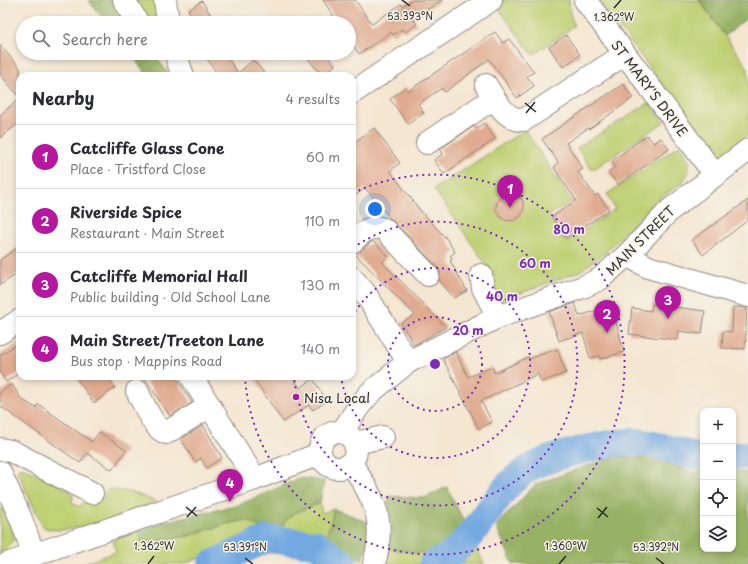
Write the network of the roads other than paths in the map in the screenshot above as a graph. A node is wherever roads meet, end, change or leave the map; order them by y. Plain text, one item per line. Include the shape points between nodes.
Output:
1 (124, 0) edge
2 (165, 0) edge
3 (585, 0) edge
4 (488, 1) edge
5 (134, 16) edge
6 (167, 16) edge
7 (625, 54) junction
8 (177, 60) edge
9 (182, 72) edge
10 (356, 90) edge
11 (427, 143) dead end
12 (748, 150) edge
13 (715, 175) junction
14 (356, 239) edge
15 (627, 255) junction
16 (428, 275) dead end
17 (481, 275) dead end
18 (356, 283) edge
19 (748, 296) edge
20 (498, 317) junction
21 (16, 323) edge
22 (0, 333) edge
23 (408, 362) junction
24 (194, 380) edge
25 (137, 391) dead end
26 (210, 406) junction
27 (382, 437) dead end
28 (349, 446) junction
29 (0, 449) edge
30 (319, 454) junction
31 (0, 472) edge
32 (255, 479) junction
33 (92, 492) dead end
34 (5, 494) edge
35 (376, 554) edge
36 (34, 555) junction
37 (7, 564) edge

1 - 5 street
2 - 6 street
3 - 7 street, ST MARY'S DRIVE
4 - 10 street
7 - 11 street via 524,120 517,120 508,115 490,91
7 - 13 street, ST MARY'S DRIVE
8 - 9 street
12 - 13 street, MAIN STREET
13 - 15 street, MAIN STREET via 670,210
14 - 16 street via 370,228 377,226 384,229
15 - 19 street via 648,267
15 - 20 street, MAIN STREET via 603,277 583,288
17 - 20 street via 483,288
18 - 23 street
20 - 23 street, MAIN STREET
21 - 22 street
23 - 28 street, MAIN STREET via 359,406
24 - 26 street
25 - 26 street via 161,431 166,433
26 - 32 street
27 - 28 street
28 - 30 street via 330,434 321,442
28 - 30 street via 341,468 330,467
28 - 35 street via 377,510
29 - 33 street via 11,451
30 - 32 street
31 - 34 street
32 - 36 street
34 - 36 street via 21,518
36 - 37 street

